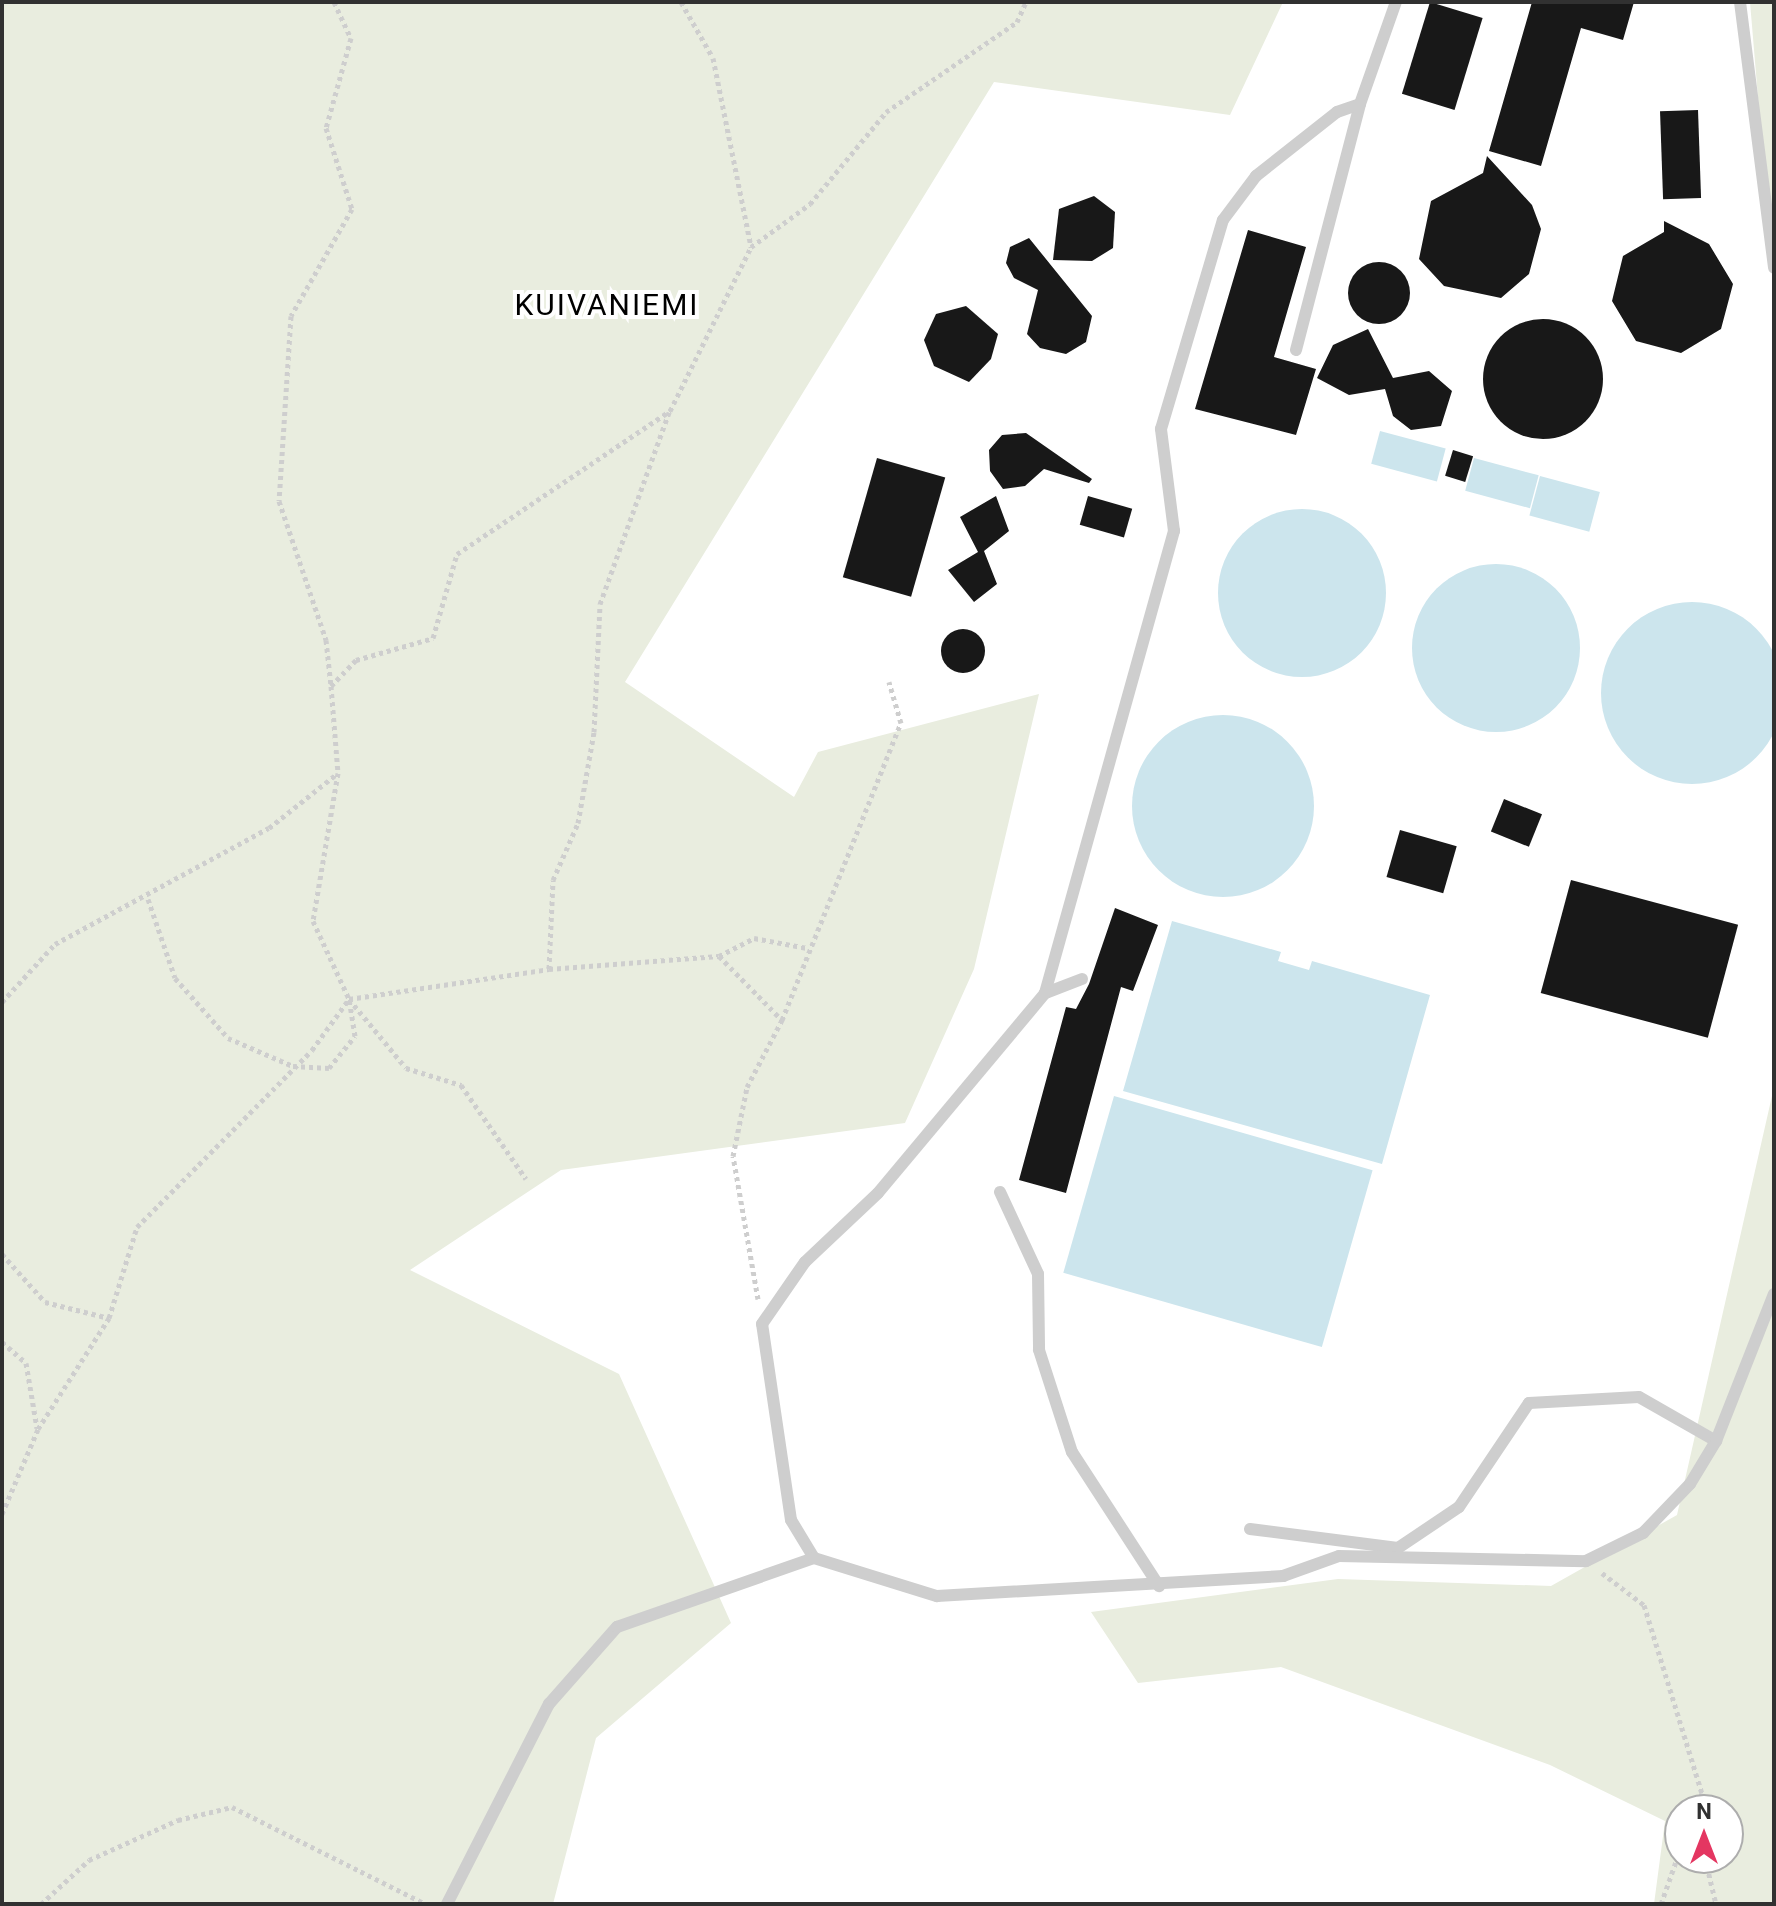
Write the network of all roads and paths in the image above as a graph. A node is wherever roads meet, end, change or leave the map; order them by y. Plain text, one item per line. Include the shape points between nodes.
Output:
1 (334, 2) edge
2 (681, 2) edge
3 (1026, 2) edge
4 (1396, 2) edge
5 (1740, 2) edge
6 (1360, 104) junction
7 (751, 247) junction
8 (1774, 268) edge
9 (1296, 350) dead end
10 (670, 411) junction
11 (889, 682) dead end
12 (331, 686) junction
13 (338, 773) junction
14 (148, 899) junction
15 (807, 948) junction
16 (719, 956) junction
17 (549, 969) junction
18 (1082, 979) dead end
19 (1045, 993) junction
20 (349, 999) junction
21 (2, 1002) edge
22 (782, 1020) junction
23 (293, 1066) junction
24 (526, 1179) dead end
25 (1000, 1192) dead end
26 (2, 1254) edge
27 (1774, 1294) edge
28 (109, 1318) junction
29 (762, 1324) junction
30 (2, 1342) edge
31 (38, 1429) junction
32 (1716, 1441) junction
33 (2, 1514) edge
34 (1250, 1529) dead end
35 (814, 1558) junction
36 (1586, 1561) junction
37 (1159, 1586) junction
38 (1702, 1792) edge
39 (1672, 1874) edge
40 (1709, 1874) edge
41 (41, 1904) edge
42 (426, 1904) edge
43 (447, 1904) edge
44 (1661, 1904) edge
45 (1716, 1904) edge

1 - 12 path via 351,38 326,128 352,209 291,316 279,501 326,640
2 - 7 path via 713,58
3 - 7 path via 1017,22 886,112 810,204
4 - 6 lane
5 - 8 lane
6 - 9 lane
6 - 19 lane via 1337,112 1256,176 1223,220 1161,429 1174,531
7 - 10 path
10 - 12 path via 457,554 433,638 356,660
10 - 17 path via 600,604 594,732 578,823 553,880
11 - 15 path via 901,723
12 - 13 path
13 - 14 path via 269,828
13 - 20 path via 313,921
14 - 21 path via 55,944
14 - 23 path via 175,978 228,1038
15 - 16 path via 754,938
15 - 22 path
16 - 17 path
16 - 22 path
17 - 20 path
18 - 19 lane
19 - 29 lane via 878,1193 805,1262
20 - 23 path
20 - 23 path via 355,1036 329,1068
20 - 24 path via 406,1068 461,1085
22 - 29 path via 747,1087 733,1156
23 - 28 path via 137,1227
25 - 37 lane via 1038,1274 1039,1350 1072,1452
26 - 28 path via 45,1302
27 - 32 lane
28 - 31 path
29 - 35 lane via 791,1520
30 - 31 path via 26,1363
31 - 33 path
32 - 34 lane via 1639,1397 1529,1403 1459,1507 1398,1548
32 - 36 lane via 1690,1484 1643,1533
35 - 37 lane via 937,1596
35 - 43 lane via 617,1627 549,1704
36 - 37 lane via 1339,1556 1283,1576
36 - 38 path via 1644,1605
39 - 44 path
40 - 45 path
41 - 42 path via 89,1860 178,1820 232,1807

